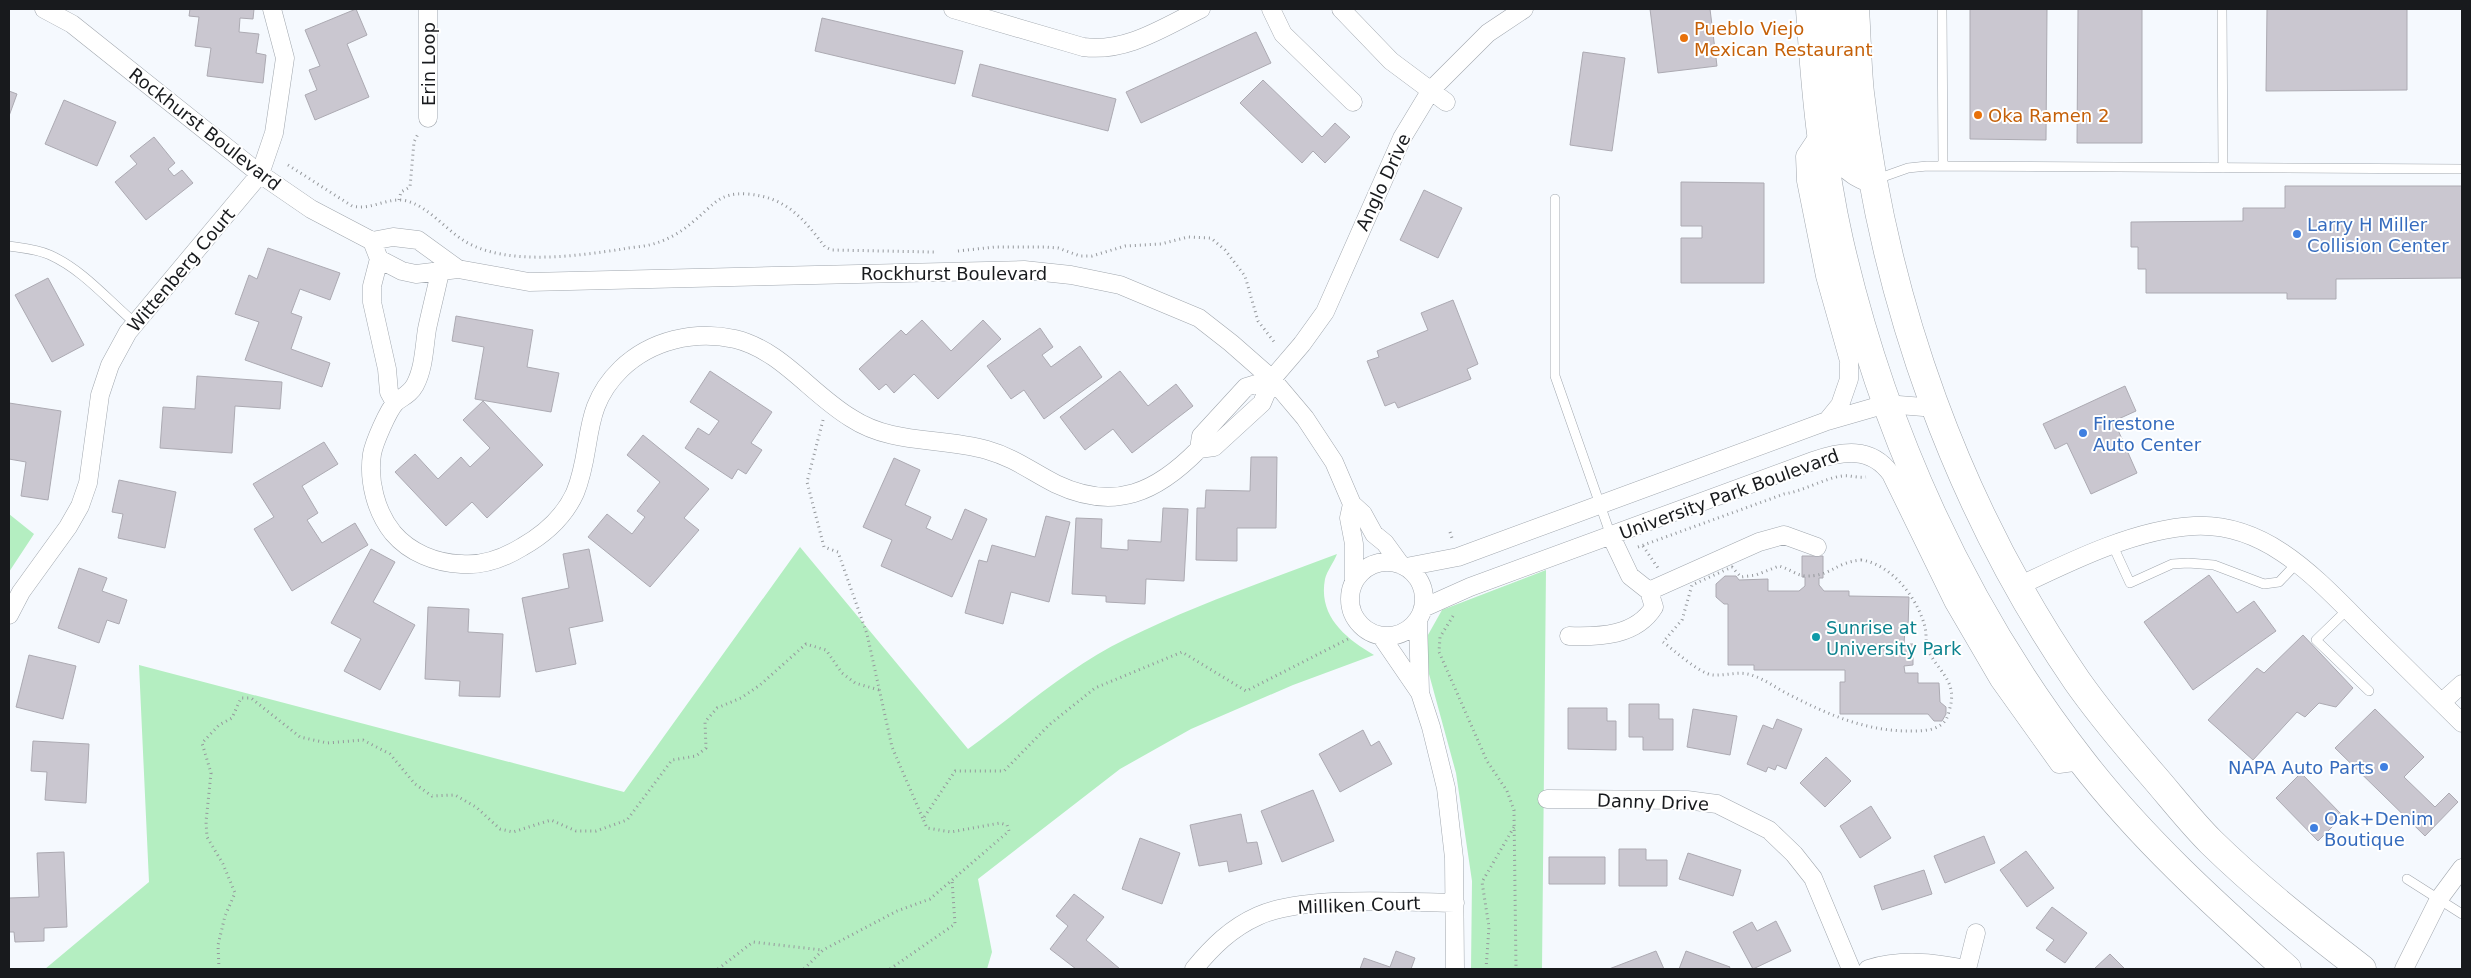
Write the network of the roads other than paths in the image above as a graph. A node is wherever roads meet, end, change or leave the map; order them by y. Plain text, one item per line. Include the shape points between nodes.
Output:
1 (44, 9) edge
2 (272, 9) edge
3 (428, 9) edge
4 (953, 9) edge
5 (1201, 9) edge
6 (1271, 9) edge
7 (1341, 9) edge
8 (1524, 9) edge
9 (1810, 9) edge
10 (1831, 9) edge
11 (1856, 9) edge
12 (1942, 9) edge
13 (2222, 9) edge
14 (1431, 90) junction
15 (1353, 102) dead end
16 (1446, 102) dead end
17 (428, 118) road end
18 (1821, 132) junction
19 (1942, 166) junction
20 (2223, 168) junction
21 (2462, 169) edge
22 (260, 174) junction
23 (1873, 180) junction
24 (1555, 199) dead end
25 (372, 241) junction
26 (9, 246) edge
27 (379, 259) junction
28 (458, 269) junction
29 (440, 272) junction
30 (134, 324) junction
31 (1272, 379) junction
32 (395, 403) junction
33 (1886, 404) junction
34 (1936, 408) junction
35 (1828, 421) junction
36 (1352, 504) junction
37 (1601, 504) junction
38 (1611, 536) junction
39 (2113, 546) junction
40 (1817, 547) dead end
41 (2298, 562) junction
42 (1403, 566) junction
43 (1354, 582) junction
44 (2019, 586) junction
45 (1649, 591) junction
46 (2347, 610) junction
47 (1421, 614) junction
48 (9, 615) edge
49 (1381, 636) junction
50 (1570, 636) dead end
51 (2462, 684) edge
52 (2369, 691) dead end
53 (1420, 693) junction
54 (2442, 702) junction
55 (2462, 723) edge
56 (2081, 761) junction
57 (1547, 799) dead end
58 (2462, 868) edge
59 (2407, 879) dead end
60 (2439, 899) junction
61 (1456, 903) junction
62 (2462, 914) edge
63 (1976, 933) dead end
64 (1194, 969) edge
65 (1455, 969) edge
66 (1851, 969) edge
67 (1868, 969) edge
68 (1967, 969) edge
69 (2287, 969) edge
70 (2362, 969) edge
71 (2404, 969) edge

1 - 22 street, Rockhurst Boulevard via 72,24
2 - 22 street via 285,58 274,133
3 - 17 street, Erin Loop
4 - 5 street via 1083,47 1101,48 1134,42
6 - 15 street via 1283,34
7 - 14 street via 1391,61
8 - 14 street, Anglo Drive via 1488,33
9 - 18 highway
10 - 23 highway via 1834,84 1846,162
11 - 23 highway via 1860,92
12 - 19 lane
13 - 20 lane
14 - 16 street
14 - 31 street, Anglo Drive via 1402,138 1325,312
18 - 33 highway via 1838,238 1862,331
18 - 35 street, University Park Boulevard via 1805,156 1806,181 1825,276 1849,361 1849,379 1840,405
19 - 20 lane
19 - 23 lane via 1908,168
20 - 21 lane
22 - 25 street, Rockhurst Boulevard via 311,209
22 - 30 street, Wittenberg Court
23 - 34 highway via 1914,348
24 - 37 lane via 1555,376
25 - 27 street
25 - 28 street, Rockhurst Boulevard via 393,237 418,240
26 - 30 lane via 50,255 70,266
27 - 29 street, Rockhurst Boulevard via 416,274
27 - 32 street via 372,286 372,302
28 - 29 street, Rockhurst Boulevard
28 - 31 street, Rockhurst Boulevard via 529,282 1024,270 1072,274 1120,285 1199,318
29 - 32 street via 420,371 407,396
30 - 48 street, Wittenberg Court via 110,365 100,394 88,483 80,506
31 - 32 street via 1246,387 1201,436 1200,449 1170,478 1150,489 1097,496 1073,491 1010,458 986,450 894,437 871,429 828,403 766,351 736,339 693,335 640,354 623,367 598,399 588,426 576,490 560,518 519,550 486,563 468,565 441,561 411,549 394,534 379,509 372,482 372,454
31 - 36 street, Rockhurst Boulevard via 1305,418 1329,455
33 - 34 street, University Park Boulevard
33 - 35 street, University Park Boulevard
33 - 56 highway via 1916,483 1966,583 2024,682
34 - 44 highway via 1999,552
35 - 37 street, University Park Boulevard
36 - 42 street, Rockhurst Boulevard
36 - 43 street, Rockhurst Boulevard via 1349,518 1354,544
37 - 38 lane
37 - 42 street, University Park Boulevard via 1458,557
38 - 45 street via 1630,576
38 - 47 street, University Park Boulevard via 1470,587
38 - 56 street, University Park Boulevard via 1833,454 1867,454 1877,459 1891,474 1954,603 1999,680 2059,764
39 - 41 street via 2142,534 2169,528 2223,528 2257,539
39 - 41 lane via 2130,583 2172,564 2188,562 2214,564 2264,584 2279,582
39 - 44 street
40 - 45 street via 1784,535 1758,542
41 - 46 street
42 - 43 street via 1383,562 1362,572
42 - 47 street via 1421,585
43 - 49 street via 1350,607 1355,619 1363,628
44 - 70 highway via 2078,683 2122,740 2210,841 2284,909
45 - 50 street via 1654,607 1639,623 1620,632
46 - 52 lane via 2316,640
46 - 54 street
47 - 49 street via 1411,628 1399,634
47 - 53 street
49 - 53 street
51 - 54 street
53 - 61 street via 1446,788 1452,828
54 - 55 street
56 - 69 highway via 2191,883
57 - 66 street, Danny Drive via 1687,800 1717,804 1769,830 1813,878
58 - 60 street
59 - 60 lane
60 - 62 lane
60 - 71 street
61 - 64 street, Milliken Court via 1343,903 1286,908 1259,915 1239,926 1215,944
61 - 65 street
63 - 68 street
67 - 68 street via 1910,962

